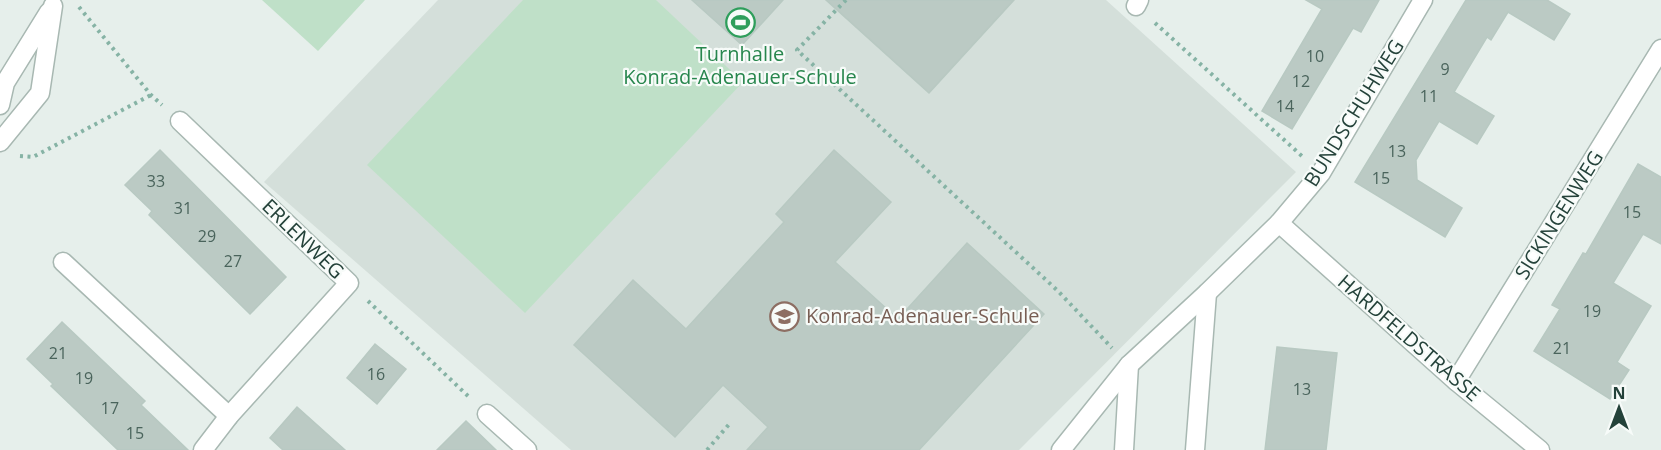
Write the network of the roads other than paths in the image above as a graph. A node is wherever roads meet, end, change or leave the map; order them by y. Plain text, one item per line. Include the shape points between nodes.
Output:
1 (1423, 0) edge
2 (54, 3) edge
3 (1661, 48) edge
4 (0, 105) edge
5 (180, 121) road end
6 (5, 149) edge
7 (1279, 223) junction
8 (63, 262) dead end
9 (1207, 293) junction
10 (1129, 365) junction
11 (1456, 381) junction
12 (487, 414) road end
13 (229, 416) junction
14 (1531, 447) edge
15 (203, 450) edge
16 (527, 450) edge
17 (1061, 450) edge
18 (1124, 450) edge
19 (1196, 450) edge

1 - 7 street, BUNDSCHUHWEG via 1321,173
2 - 4 street via 5,83
2 - 6 street via 40,93
3 - 11 street, SICKINGENWEG
5 - 13 street, ERLENWEG via 349,283
7 - 9 street, BUNDSCHUHWEG
7 - 11 street, HARDFELDSTRASSE
8 - 13 street
9 - 10 street, BUNDSCHUHWEG
9 - 19 street
10 - 17 street, BUNDSCHUHWEG
10 - 18 street
11 - 14 street, HARDFELDSTRASSE
12 - 16 street
13 - 15 street, ERLENWEG

